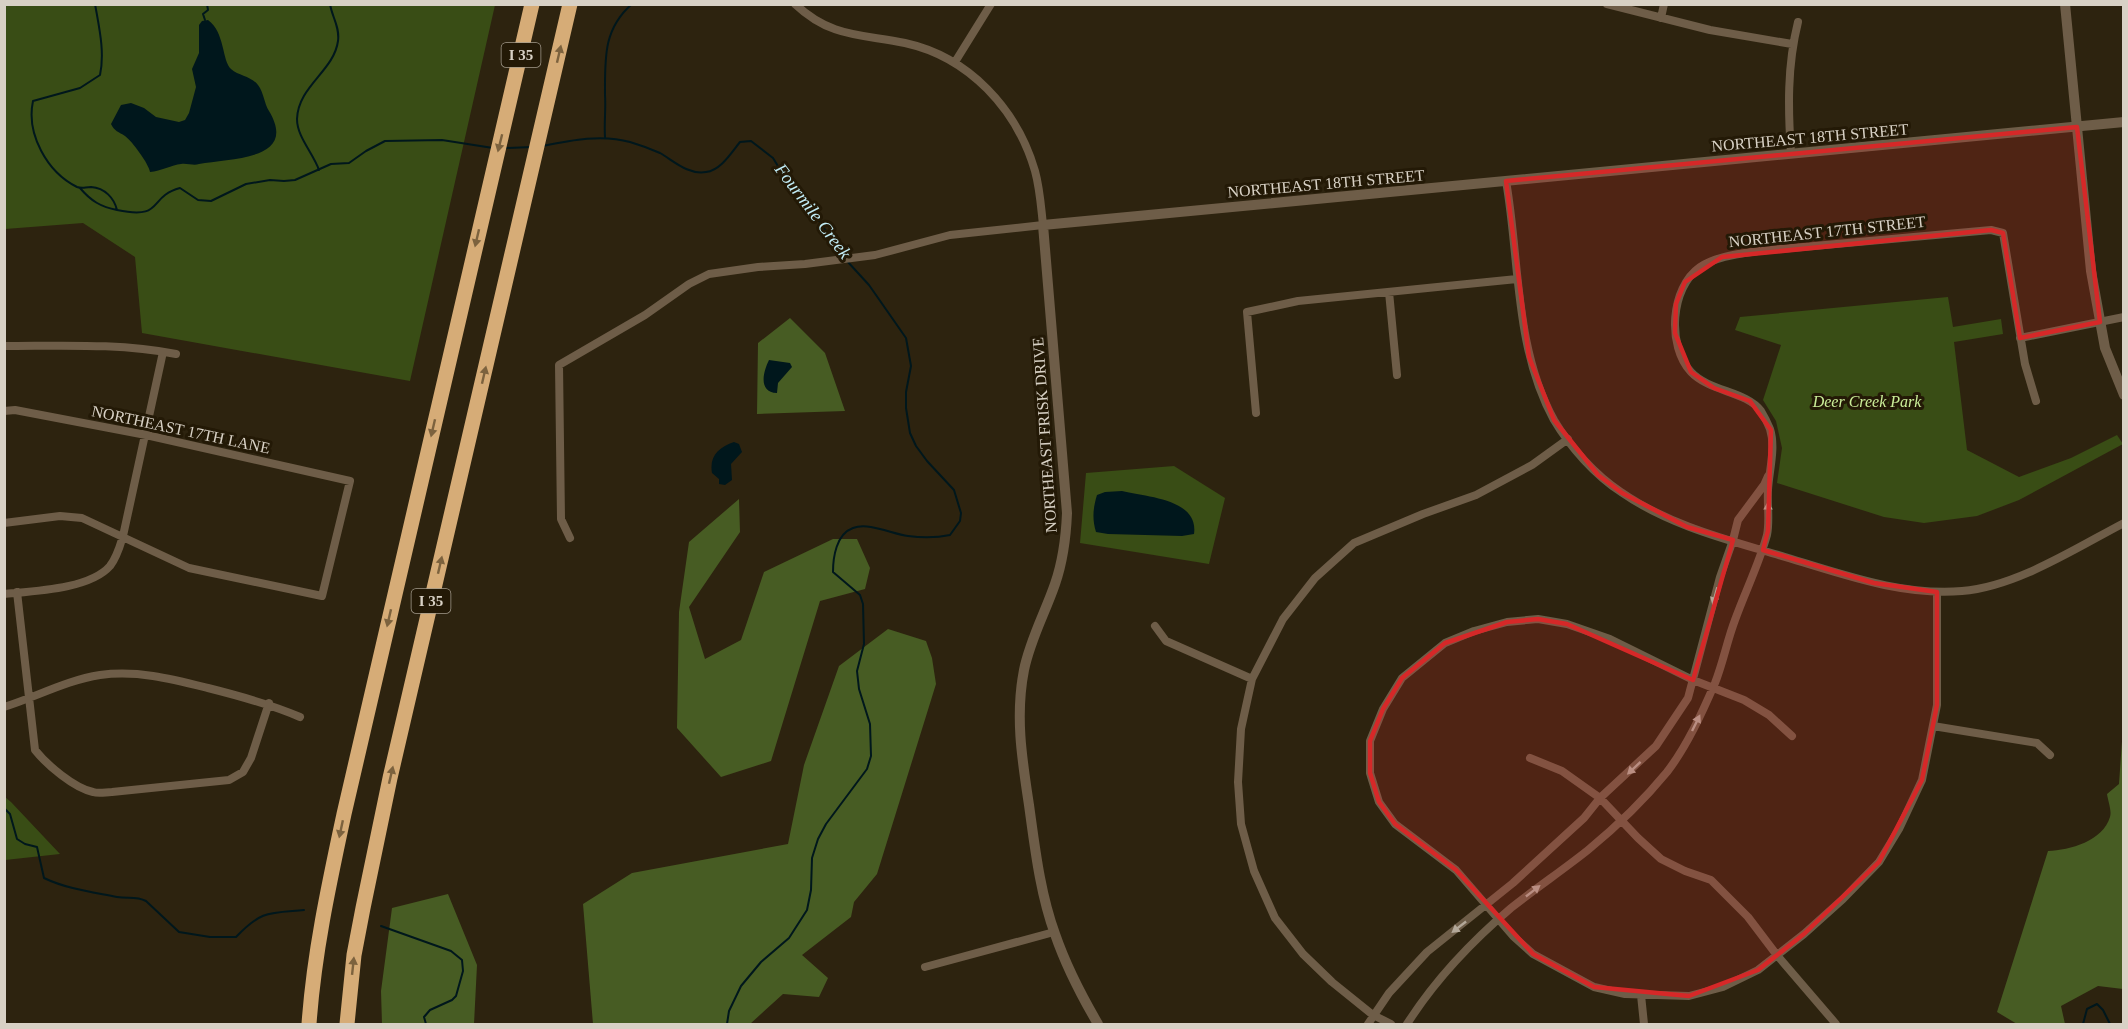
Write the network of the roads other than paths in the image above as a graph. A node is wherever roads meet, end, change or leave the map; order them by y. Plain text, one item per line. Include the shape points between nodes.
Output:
1 (532, 4) edge
2 (570, 4) edge
3 (795, 4) edge
4 (991, 4) edge
5 (1607, 4) edge
6 (1664, 4) edge
7 (2065, 4) edge
8 (1661, 18) junction
9 (1798, 22) dead end
10 (1792, 44) junction
11 (955, 62) junction
12 (2124, 122) edge
13 (2077, 127) junction
14 (1791, 154) junction
15 (1506, 181) junction
16 (1043, 225) junction
17 (1517, 279) junction
18 (1389, 292) junction
19 (2124, 317) edge
20 (2100, 322) junction
21 (2020, 338) junction
22 (4, 346) edge
23 (163, 352) junction
24 (176, 354) dead end
25 (1397, 375) dead end
26 (2124, 395) edge
27 (2036, 401) dead end
28 (4, 411) edge
29 (1256, 413) dead end
30 (146, 435) junction
31 (1568, 439) junction
32 (1769, 472) junction
33 (4, 523) edge
34 (2124, 523) edge
35 (123, 536) junction
36 (570, 538) dead end
37 (1733, 540) junction
38 (1763, 550) junction
39 (17, 592) junction
40 (1937, 592) junction
41 (4, 594) edge
42 (1155, 626) dead end
43 (1252, 679) junction
44 (1693, 680) junction
45 (1712, 687) junction
46 (30, 699) junction
47 (269, 703) junction
48 (4, 707) edge
49 (300, 717) dead end
50 (1933, 726) junction
51 (1792, 736) dead end
52 (2050, 755) dead end
53 (1530, 758) dead end
54 (1600, 798) junction
55 (1620, 820) junction
56 (1488, 905) junction
57 (1500, 919) junction
58 (1054, 932) junction
59 (1776, 954) junction
60 (925, 968) dead end
61 (1641, 995) junction
62 (1373, 1015) junction
63 (309, 1024) edge
64 (347, 1024) edge
65 (1098, 1024) edge
66 (1368, 1024) edge
67 (1391, 1024) edge
68 (1407, 1024) edge
69 (1644, 1024) edge
70 (1836, 1024) edge

1 -> 63 highway, I 35 via 344,814 319,940
64 -> 2 highway, I 35 via 356,943 390,778
3 - 11 street, NORTHEAST FRISK DRIVE via 813,19 840,32 906,44
4 - 11 street
5 - 8 street
6 - 8 street
7 - 13 street
8 - 10 street
9 - 10 street
10 - 14 street via 1788,94
11 - 16 street, NORTHEAST FRISK DRIVE via 993,95 1023,138 1035,171
12 - 13 street, NORTHEAST 18TH STREET
13 - 14 street, NORTHEAST 18TH STREET
13 - 20 street
14 - 15 street, NORTHEAST 18TH STREET
15 - 16 street, NORTHEAST 18TH STREET
15 - 17 street
16 - 36 street, NORTHEAST 18TH STREET via 950,235 875,255 709,274 559,365 561,519
16 - 58 street, NORTHEAST FRISK DRIVE via 1067,513 1064,553 1025,667 1019,716 1020,752 1040,877
17 - 18 street
17 - 31 street via 1529,357 1554,420
18 - 25 street
18 - 29 street via 1298,301 1247,312
19 - 20 street
20 - 21 street
20 - 26 street via 2105,348
21 - 27 street
21 - 32 street, NORTHEAST 17TH STREET via 2003,233 1991,230 1758,251 1722,257 1699,268 1685,282 1676,304 1675,333 1680,354 1691,372 1714,388 1750,401 1761,411 1770,430
22 - 23 street via 87,345
23 - 24 street
23 - 30 street
28 - 30 street, NORTHEAST 17TH LANE
30 - 35 street
30 - 35 street, NORTHEAST 17TH LANE via 350,481 322,596 189,568
31 - 37 street via 1598,475 1651,511 1687,527
31 - 43 street via 1532,465 1476,495 1354,543 1315,578 1283,619
32 - 37 street, NORTHEAST 17TH STREET via 1738,520
38 -> 32 street, NORTHEAST 17TH STREET via 1768,531
33 - 35 street via 71,516
34 - 40 street via 2009,580 1964,591
35 - 39 street via 111,565 98,576 82,584
37 - 38 street
37 -> 44 street, NORTHEAST 17TH STREET
38 - 40 street via 1874,583
38 - 45 street, NORTHEAST 17TH STREET
39 - 41 street
39 - 46 street
40 - 50 street via 1937,705
42 - 43 street via 1166,641
43 - 62 street via 1241,729 1238,782 1241,824 1254,871 1275,918 1303,954
44 - 45 street
44 -> 54 street, NORTHEAST 17TH STREET via 1688,698 1656,746
44 - 56 street via 1610,639 1568,624 1538,619 1507,622 1445,643 1402,678 1370,741 1370,773 1379,802 1395,824 1456,870
45 - 51 street via 1769,715
55 -> 45 street, NORTHEAST 17TH STREET via 1667,771 1693,729
46 - 47 street via 72,682 129,673
46 - 47 street via 35,750 44,762 95,793 229,780 243,772
46 - 48 street
47 - 49 street
50 - 52 street via 2037,743
50 - 59 street via 1922,780 1879,862 1804,934
53 - 54 street via 1562,771
54 - 55 street
54 - 56 street, NORTHEAST 17TH STREET via 1584,818
57 -> 55 street, NORTHEAST 17TH STREET
55 - 59 street via 1661,859 1711,880 1748,917
56 - 57 street
56 -> 62 street, NORTHEAST 17TH STREET via 1427,952
57 - 61 street via 1533,954 1594,987
57 - 68 street, NORTHEAST 17TH STREET via 1427,993
58 - 60 street
58 - 65 street, NORTHEAST FRISK DRIVE
59 - 61 street via 1758,970 1723,987 1689,996
59 - 70 street
61 - 69 street
62 - 66 street, NORTHEAST 17TH STREET
62 - 67 street

